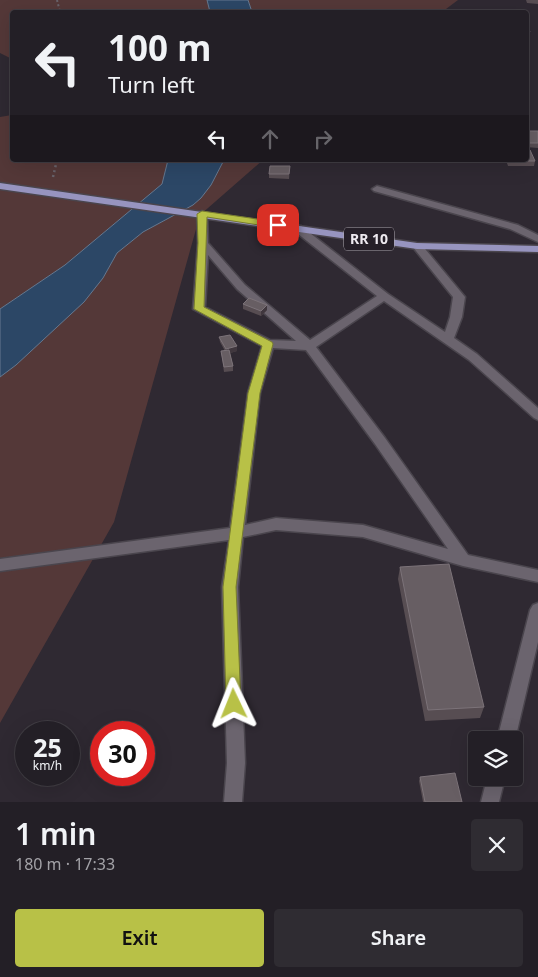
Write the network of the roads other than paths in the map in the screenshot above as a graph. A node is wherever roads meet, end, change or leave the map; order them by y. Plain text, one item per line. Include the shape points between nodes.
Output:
1 (0, 186) edge
2 (377, 189) dead end
3 (202, 214) junction
4 (297, 228) junction
5 (538, 239) edge
6 (203, 243) junction
7 (418, 246) junction
8 (538, 249) edge
9 (384, 296) junction
10 (448, 339) junction
11 (268, 344) junction
12 (309, 346) junction
13 (538, 414) edge
14 (237, 533) junction
15 (463, 560) junction
16 (0, 565) edge
17 (538, 576) edge
18 (538, 610) edge
19 (508, 731) edge
20 (494, 786) edge
21 (233, 802) edge
22 (490, 802) edge

1 - 3 main road, RR 10
2 - 5 street via 514,227
3 - 4 main road, RR 10
3 - 6 street
4 - 7 main road, RR 10
4 - 9 street
6 - 11 street via 199,309
6 - 12 street via 241,287
7 - 8 main road, RR 10
7 - 10 street via 459,297
9 - 10 street
9 - 12 street
10 - 13 street via 473,356
11 - 12 street
11 - 14 street via 254,393
12 - 15 street
14 - 15 street via 276,524 363,530
14 - 16 street
14 - 21 street via 230,587 236,763
15 - 17 street
18 - 19 street
20 - 22 street

